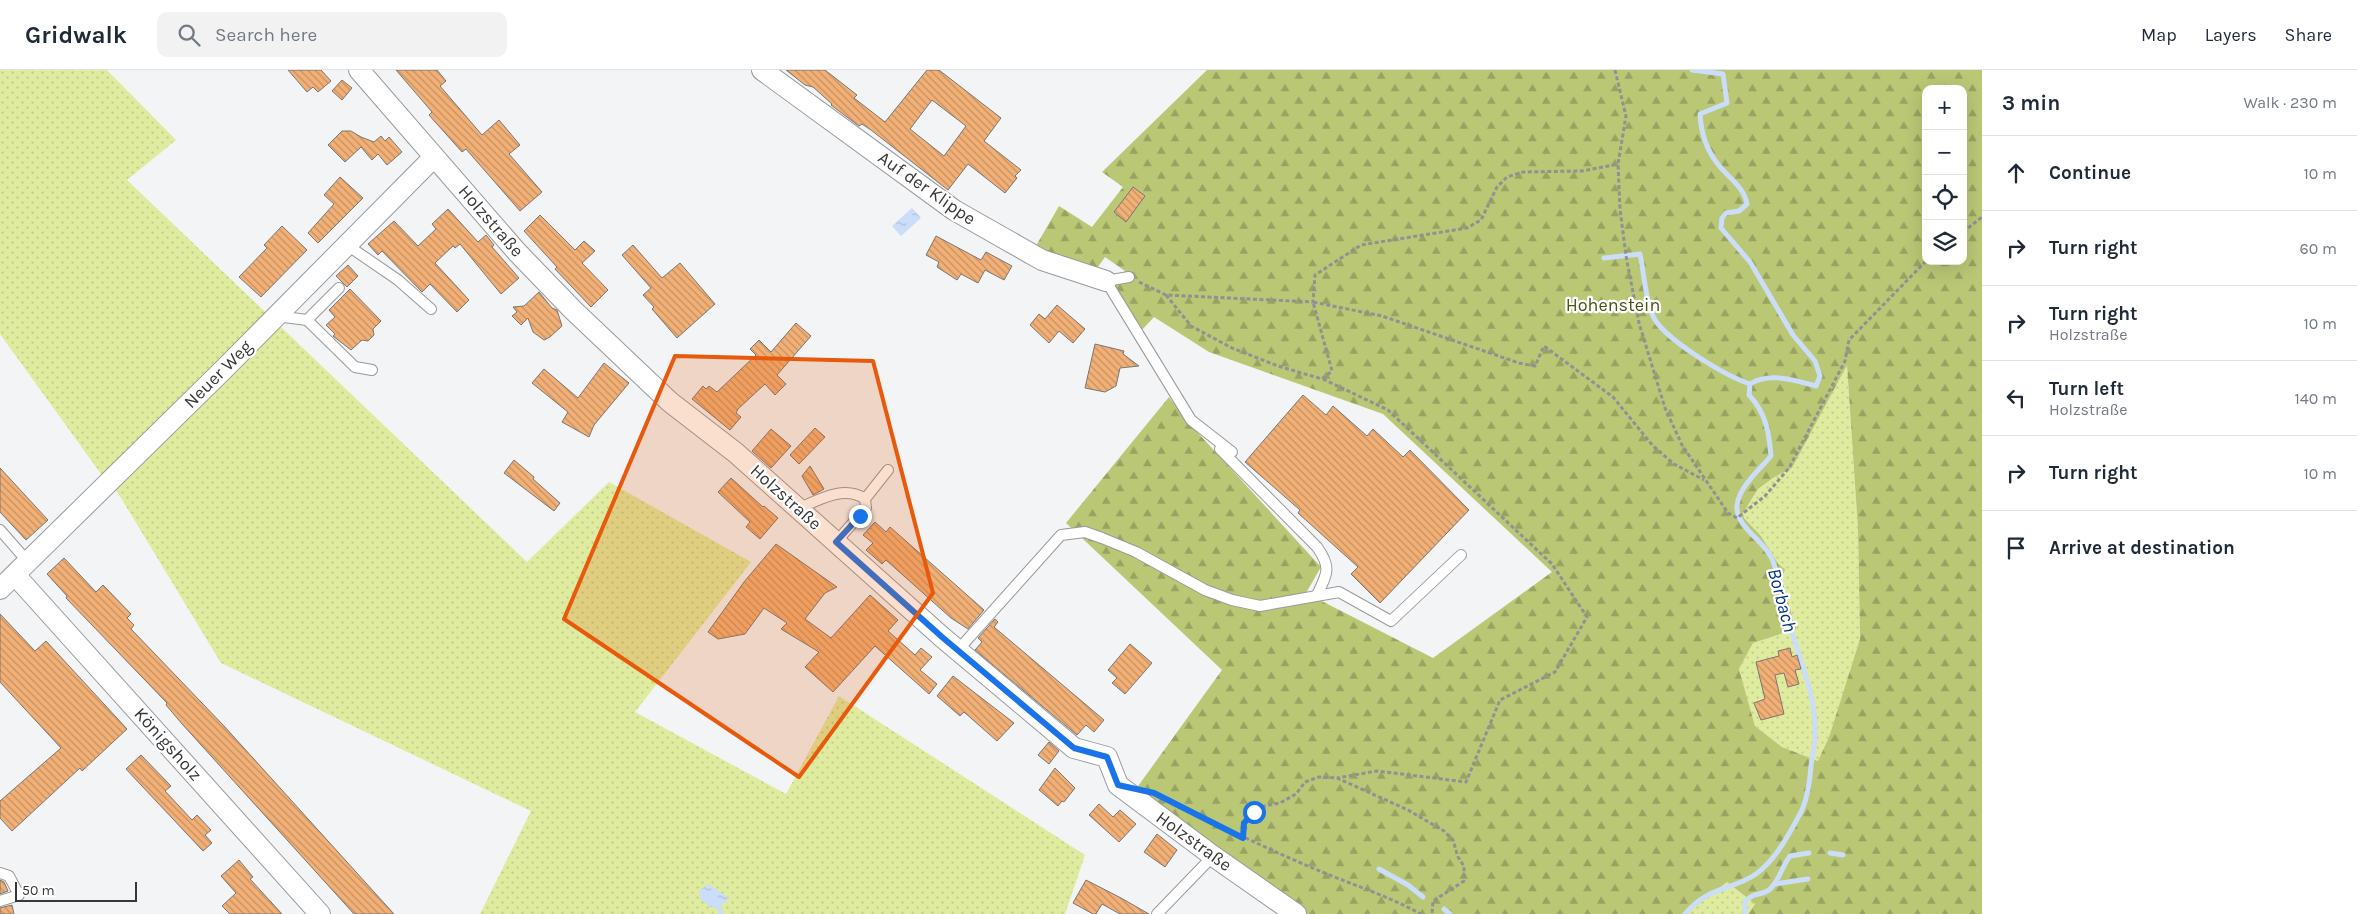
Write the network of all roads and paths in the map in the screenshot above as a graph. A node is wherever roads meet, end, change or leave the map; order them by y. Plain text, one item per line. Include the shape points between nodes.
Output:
1 (359, 70) edge
2 (762, 70) edge
3 (1615, 70) edge
4 (434, 156) junction
5 (1618, 164) junction
6 (1982, 217) edge
7 (1967, 229) edge
8 (348, 245) junction
9 (1922, 265) edge
10 (1130, 277) joint
11 (1106, 281) junction
12 (340, 288) dead end
13 (1166, 295) junction
14 (1313, 302) junction
15 (431, 310) dead end
16 (280, 313) junction
17 (307, 320) junction
18 (372, 370) dead end
19 (1322, 379) junction
20 (1191, 420) junction
21 (1232, 452) dead end
22 (888, 470) dead end
23 (1704, 480) junction
24 (865, 499) junction
25 (800, 508) junction
26 (0, 530) edge
27 (836, 542) junction
28 (1462, 556) dead end
29 (21, 568) junction
30 (0, 589) edge
31 (1317, 595) junction
32 (958, 650) junction
33 (1337, 778) junction
34 (1170, 801) dead end
35 (1243, 838) junction
36 (1213, 856) junction
37 (0, 873) edge
38 (0, 901) edge
39 (320, 914) edge
40 (1157, 914) edge
41 (1296, 914) edge
42 (1421, 914) edge
43 (1432, 914) edge

1 - 4 street, Holzstraße
2 - 11 street, Auf der Klippe via 954,210 1042,260
3 - 5 path via 1626,116
4 - 8 street, Neuer Weg
4 - 25 street, Holzstraße via 572,310 670,402
5 - 14 path via 1582,171 1523,172 1507,177 1497,187 1481,220 1467,228 1361,245 1338,259 1315,275
5 - 23 path via 1626,256 1639,323 1665,408 1682,445
6 - 7 path
8 - 15 lane via 398,280
8 - 16 street, Neuer Weg
9 - 23 path via 1849,340 1845,361 1789,468 1765,496 1737,518 1728,513 1712,486
10 - 11 lane
10 - 13 path
11 - 20 lane
12 - 17 lane
13 - 14 path
13 - 19 path via 1191,326 1224,344 1278,366
14 - 19 path via 1332,371
14 - 23 path via 1382,316 1519,363 1536,366 1544,346 1613,397 1653,446 1674,464
16 - 17 lane via 284,317
16 - 29 street, Neuer Weg
17 - 18 lane via 355,367
19 - 33 path via 1388,410 1552,564 1587,617 1555,672 1500,700 1466,782 1377,771
20 - 21 lane
20 - 31 lane via 1318,547 1326,559 1328,572
22 - 24 lane
24 - 25 lane via 851,493 835,494
24 - 27 lane via 866,508
25 - 27 street, Holzstraße
26 - 29 lane
27 - 32 street, Holzstraße
28 - 31 lane via 1390,621 1338,592
29 - 30 street, Neuer Weg
29 - 39 street, Königsholz
31 - 32 lane via 1260,606 1232,600 1205,590 1136,552 1102,538 1085,532 1061,535
32 - 36 street, Holzstraße via 1074,748 1107,757 1118,785
33 - 35 path via 1319,777 1305,782 1296,794 1254,812 1244,823
33 - 43 path via 1408,810 1453,840 1464,866 1464,881 1433,900
34 - 35 path
35 - 42 path via 1390,898
36 - 40 lane
36 - 41 street, Holzstraße
37 - 38 lane via 9,876 19,895

